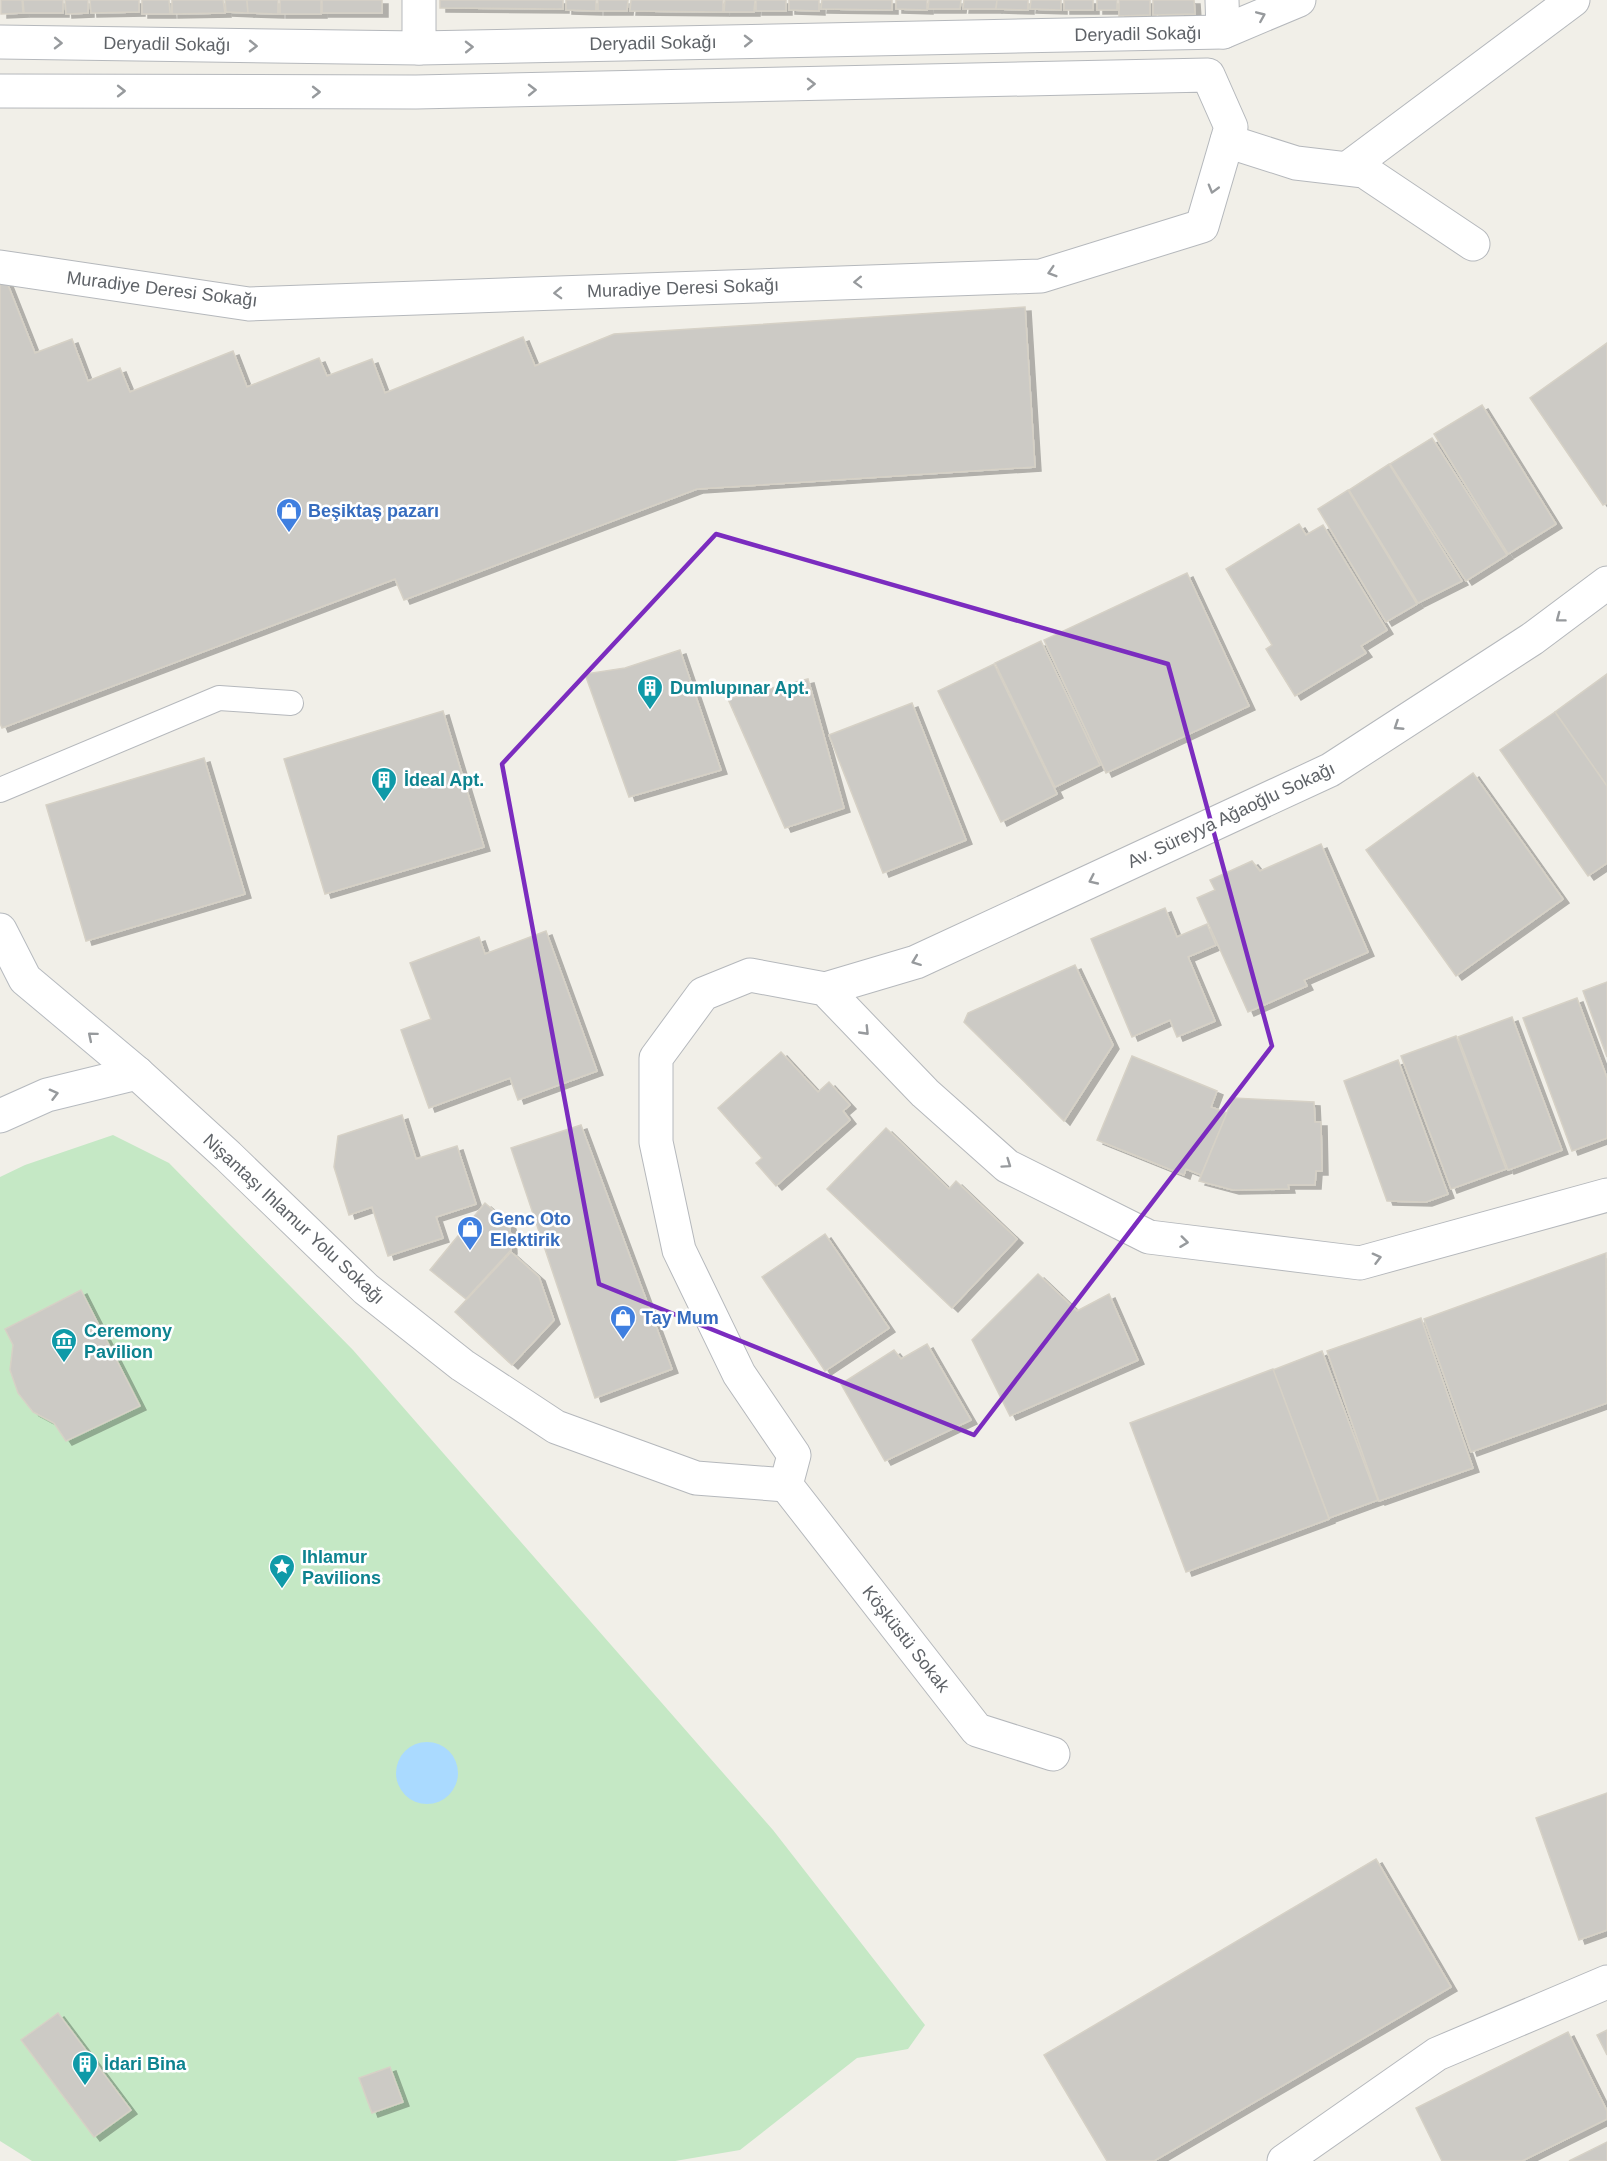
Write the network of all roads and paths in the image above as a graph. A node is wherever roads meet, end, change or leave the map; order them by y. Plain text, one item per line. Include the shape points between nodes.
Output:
1 (419, 0) edge
2 (1222, 0) edge
3 (1299, 0) edge
4 (1572, 0) edge
5 (1223, 32) junction
6 (0, 42) edge
7 (419, 48) junction
8 (0, 91) edge
9 (1227, 141) junction
10 (1348, 168) junction
11 (1473, 244) dead end
12 (0, 267) edge
13 (1607, 583) edge
14 (291, 704) dead end
15 (0, 790) edge
16 (0, 930) edge
17 (825, 989) junction
18 (137, 1073) junction
19 (0, 1116) edge
20 (1607, 1195) edge
21 (786, 1485) junction
22 (1053, 1754) dead end
23 (1607, 1982) edge
24 (1284, 2161) edge

1 - 7 street
2 - 5 street
5 -> 3 street, Deryadil Sokağı
4 - 10 street
7 -> 5 street, Deryadil Sokağı
6 -> 7 street, Deryadil Sokağı
8 -> 9 street, Muradiye Deresi Sokağı via 428,92 1208,75 1231,127
9 - 10 street via 1296,163
9 -> 12 street, Muradiye Deresi Sokağı via 1202,226 1041,276 249,304
10 - 11 street via 1364,171
13 -> 17 street, Av. Süreyya Ağaoğlu Sokağı via 1532,639 1330,771 916,962
14 - 15 lane via 219,698
18 -> 16 street, Nişantaşı Ihlamur Yolu Sokağı via 25,980
17 -> 20 street via 925,1093 1007,1166 1149,1238 1360,1263
17 - 21 street via 750,975 702,994 656,1058 656,1142 679,1250 739,1374 794,1455
19 -> 18 street via 47,1095
18 - 21 street, Nişantaşı Ihlamur Yolu Sokağı via 366,1289 462,1365 556,1427 696,1478
21 - 22 street, Köşküstü Sokak via 977,1730
23 - 24 street via 1437,2054

